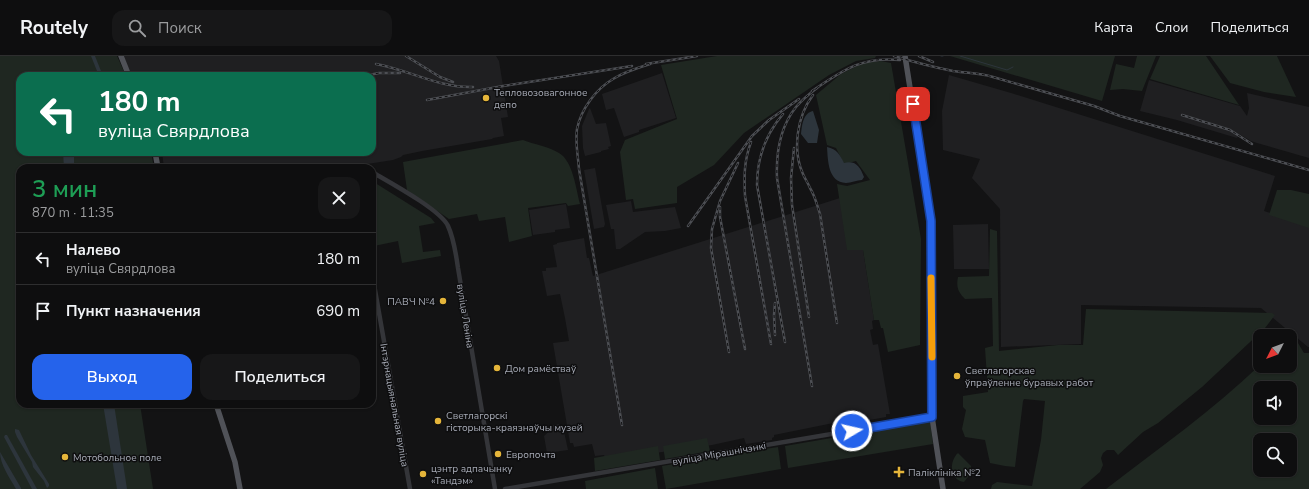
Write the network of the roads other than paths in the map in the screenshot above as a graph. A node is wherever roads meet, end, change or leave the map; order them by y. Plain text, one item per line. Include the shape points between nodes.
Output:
1 (121, 56) edge
2 (905, 56) edge
3 (127, 72) edge
4 (376, 174) edge
5 (376, 296) edge
6 (217, 408) edge
7 (932, 417) junction
8 (240, 489) edge
9 (410, 489) edge
10 (495, 489) edge
11 (505, 489) edge
12 (943, 489) edge

1 - 3 main road
2 - 7 main road via 931,221
4 - 10 street, вуліца Леніна via 438,212 448,224 458,268
5 - 9 street, Інтэрнацыянальная вуліца
6 - 8 main road via 235,462
7 - 11 street, вуліца Мірашнічэнкі
7 - 12 main road

